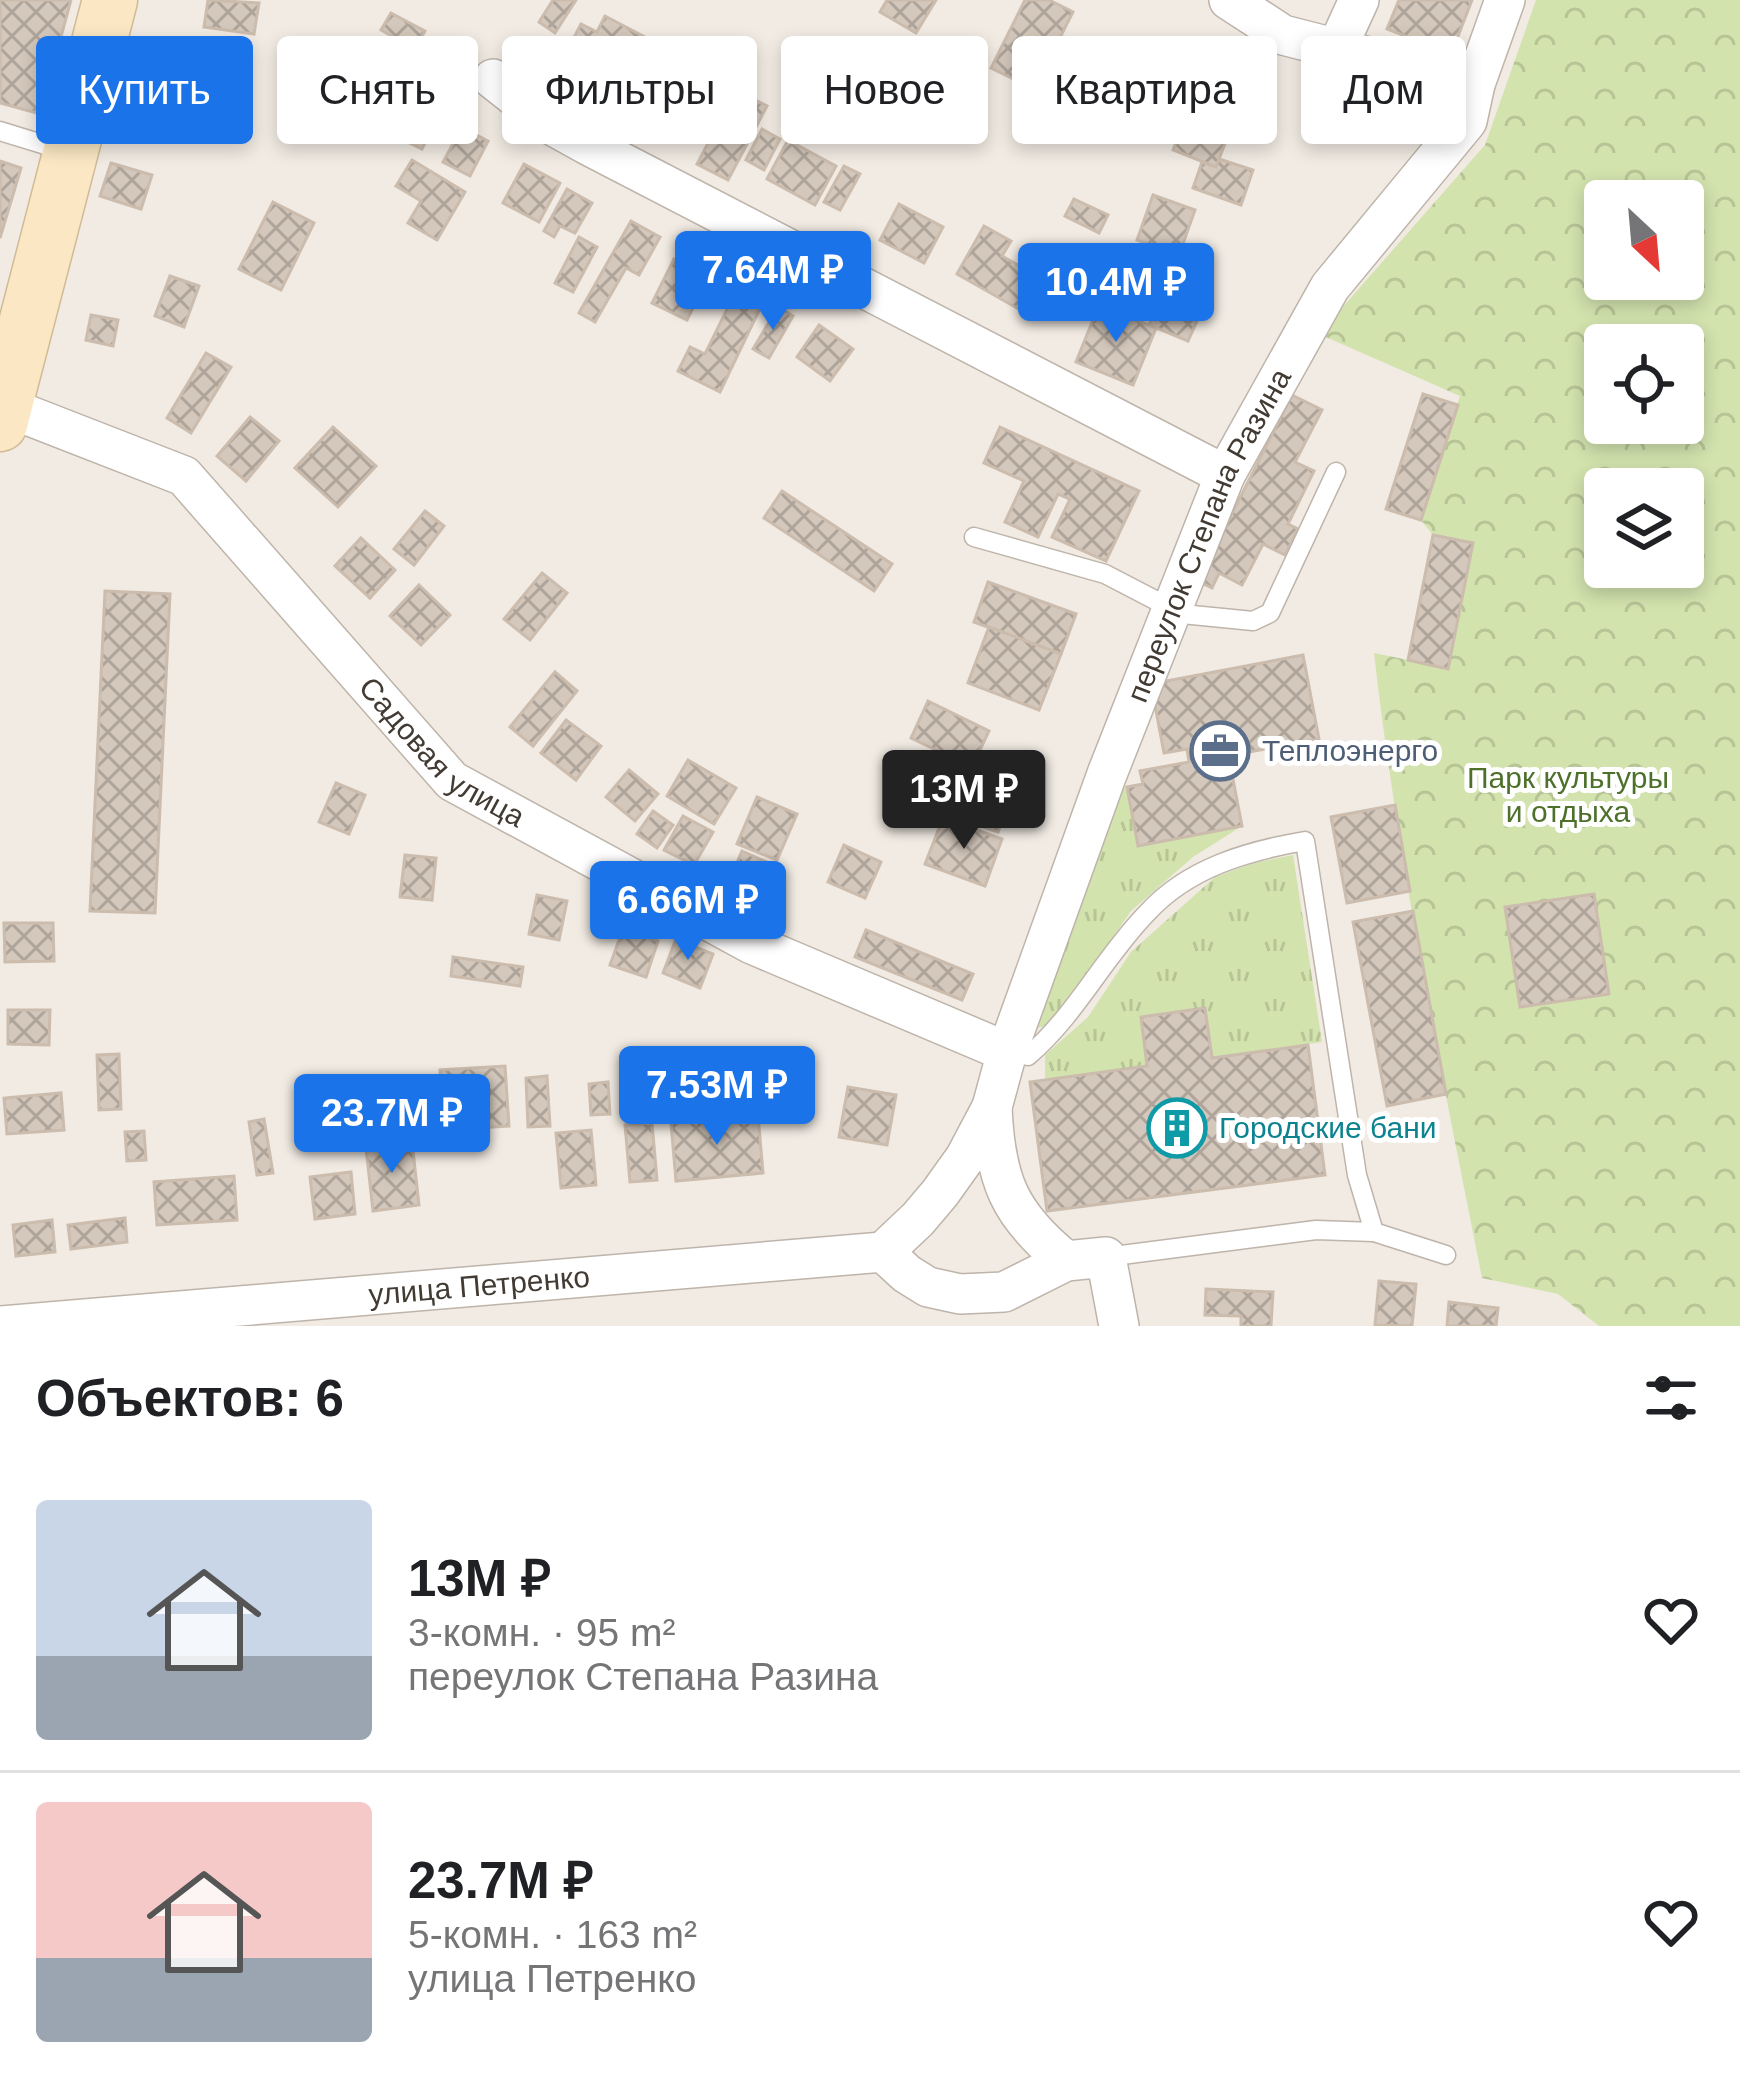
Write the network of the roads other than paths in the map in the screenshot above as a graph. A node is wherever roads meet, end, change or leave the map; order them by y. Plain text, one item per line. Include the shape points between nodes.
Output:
1 (110, 0) edge
2 (1229, 0) edge
3 (1360, 0) edge
4 (1505, 0) edge
5 (1343, 36) edge
6 (1301, 39) edge
7 (493, 79) dead end
8 (1466, 82) edge
9 (1475, 84) junction
10 (0, 131) edge
11 (70, 153) junction
12 (2, 415) edge
13 (1336, 472) dead end
14 (1225, 475) junction
15 (974, 537) dead end
16 (1172, 610) junction
17 (1007, 1052) junction
18 (992, 1107) junction
19 (1374, 1232) junction
20 (883, 1252) junction
21 (1446, 1256) dead end
22 (1106, 1257) junction
23 (1066, 1261) junction
24 (1, 1326) edge
25 (1119, 1326) edge

1 - 11 street
2 - 6 street
3 - 5 street
4 - 9 street, переулок Степана Разина
7 - 14 street via 586,144
8 - 9 street
9 - 14 street, переулок Степана Разина via 1467,122 1330,287
10 - 11 lane
11 - 12 street
12 - 17 street, Садовая улица via 184,476 452,781 752,944
13 - 16 lane via 1270,613 1253,621
14 - 16 street, переулок Степана Разина
15 - 16 lane via 1105,574
16 - 17 street, переулок Степана Разина
17 - 18 street, переулок Степана Разина
17 - 19 lane via 1028,1056 1054,1033 1149,910 1191,878 1254,850 1305,841 1357,1175
18 - 20 street, переулок Степана Разина via 940,1192
18 - 23 street via 1006,1192 1038,1239
19 - 21 lane
19 - 22 lane via 1316,1231
20 - 23 street via 928,1287 960,1294 1004,1292
20 - 24 street, улица Петренко
22 - 23 street
22 - 25 street

